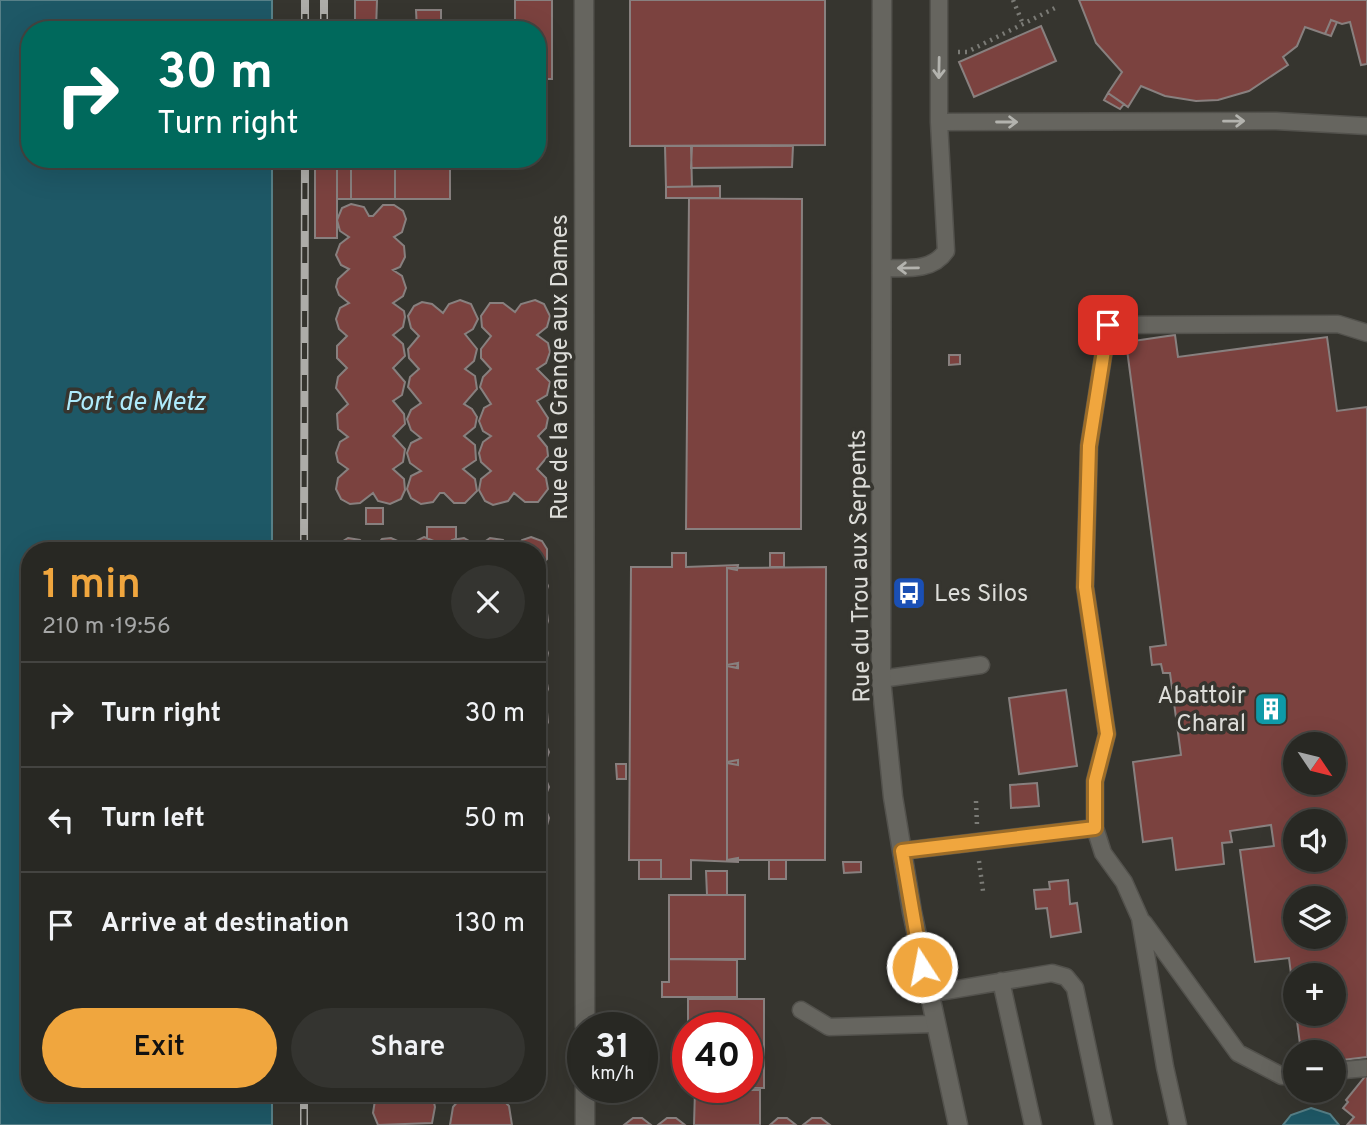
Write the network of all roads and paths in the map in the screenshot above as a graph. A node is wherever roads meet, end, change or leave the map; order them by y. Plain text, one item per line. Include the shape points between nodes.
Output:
1 (583, 0) edge
2 (882, 0) edge
3 (939, 0) edge
4 (1013, 0) edge
5 (1057, 7) dead end
6 (1023, 24) junction
7 (939, 52) junction
8 (939, 122) junction
9 (1367, 126) edge
10 (882, 268) junction
11 (1367, 334) edge
12 (981, 666) dead end
13 (881, 679) junction
14 (1095, 828) junction
15 (902, 851) junction
16 (1140, 918) junction
17 (1001, 981) junction
18 (928, 994) junction
19 (801, 1010) dead end
20 (585, 1012) edge
21 (933, 1024) junction
22 (1367, 1068) edge
23 (1346, 1070) edge
24 (1283, 1076) edge
25 (585, 1103) edge
26 (585, 1125) edge
27 (958, 1125) edge
28 (1033, 1125) edge
29 (1104, 1125) edge
30 (1178, 1125) edge

1 - 20 street, Rue de la Grange aux Dames
2 - 10 street, Rue du Trou aux Serpents
3 - 7 lane
4 - 6 path
5 - 6 path
6 - 7 path via 967,52
7 -> 8 lane
8 -> 9 lane via 1276,121
8 -> 10 lane via 946,251 924,268
10 - 13 street, Rue du Trou aux Serpents
11 - 14 lane via 1338,324 1108,325 1089,446 1085,587 1107,734 1095,781
12 - 13 lane
13 - 15 street, Rue du Trou aux Serpents
14 - 15 lane
14 - 16 lane via 1103,853 1124,882
15 - 18 street, Rue du Trou aux Serpents
16 - 24 lane via 1238,1053
16 - 30 lane
17 - 18 lane
17 - 28 lane
17 - 29 lane via 1052,973 1066,977 1075,988
18 - 21 street, Rue du Trou aux Serpents
19 - 21 lane via 829,1027
21 - 27 street, Rue du Trou aux Serpents
22 - 23 lane
25 - 26 street

